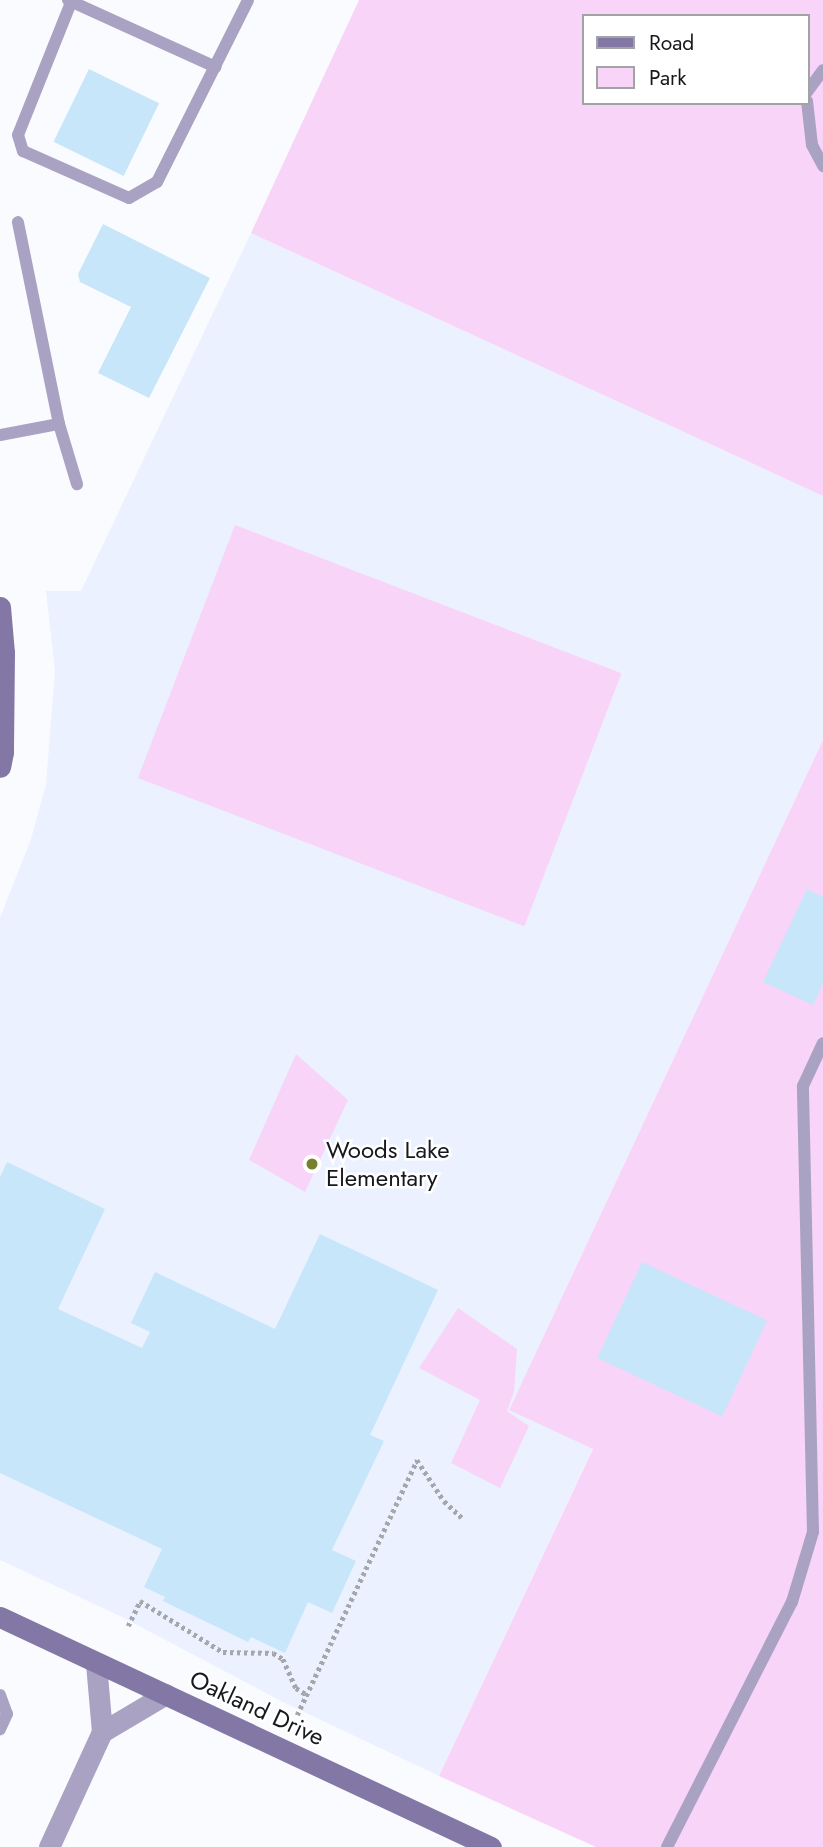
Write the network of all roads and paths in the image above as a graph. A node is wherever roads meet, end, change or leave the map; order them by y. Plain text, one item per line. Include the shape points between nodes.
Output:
1 (71, 0) edge
2 (248, 0) edge
3 (216, 67) junction
4 (823, 70) edge
5 (809, 89) edge
6 (807, 105) edge
7 (823, 166) edge
8 (18, 222) dead end
9 (59, 424) junction
10 (0, 435) edge
11 (76, 484) dead end
12 (0, 607) edge
13 (2, 668) edge
14 (0, 767) edge
15 (823, 1043) edge
16 (463, 1519) dead end
17 (0, 1618) edge
18 (128, 1626) dead end
19 (96, 1663) junction
20 (166, 1694) junction
21 (0, 1695) edge
22 (307, 1695) junction
23 (298, 1715) dead end
24 (0, 1729) edge
25 (102, 1732) junction
26 (49, 1847) edge
27 (491, 1847) edge
28 (667, 1847) edge

1 - 3 lane
1 - 3 lane via 18,135 23,151 129,198 158,183
2 - 3 lane
4 - 5 lane
6 - 7 lane via 812,145
8 - 9 lane
9 - 10 lane
9 - 11 lane
12 - 13 main road
13 - 14 main road
15 - 28 lane via 803,1086 813,1532 792,1602
16 - 22 path via 444,1501 417,1460
17 - 19 main road, Oakland Drive
18 - 22 path via 140,1601 223,1652 272,1653 283,1659 296,1688
19 - 20 main road, Oakland Drive
19 - 25 street
20 - 25 street
20 - 27 main road, Oakland Drive
21 - 24 lane via 7,1714
22 - 23 path
25 - 26 street

